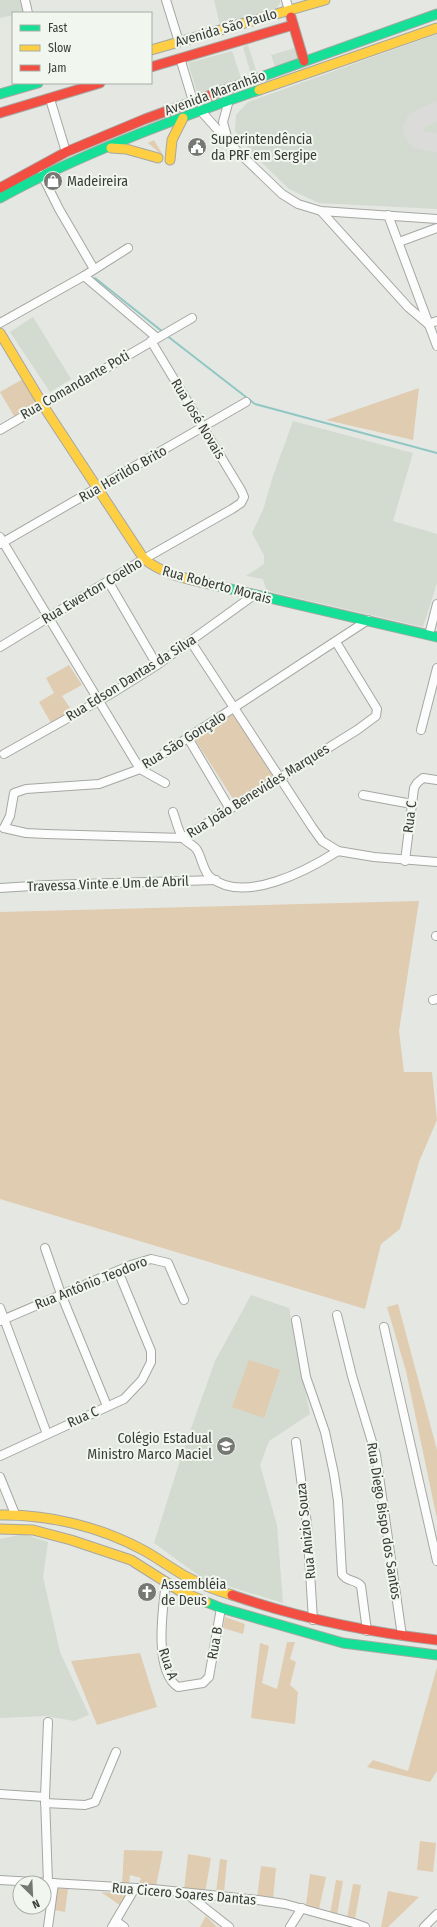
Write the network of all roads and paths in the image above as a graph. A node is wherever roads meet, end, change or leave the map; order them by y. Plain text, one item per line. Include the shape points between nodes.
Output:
1 (25, 0) edge
2 (166, 0) edge
3 (286, 0) edge
4 (325, 0) edge
5 (289, 10) junction
6 (28, 12) edge
7 (437, 14) edge
8 (293, 25) junction
9 (437, 28) edge
10 (179, 42) junction
11 (152, 50) edge
12 (180, 58) junction
13 (304, 61) junction
14 (152, 67) edge
15 (35, 84) edge
16 (97, 84) edge
17 (0, 94) edge
18 (50, 98) junction
19 (229, 100) junction
20 (193, 101) junction
21 (200, 110) junction
22 (0, 113) edge
23 (183, 118) junction
24 (233, 147) junction
25 (108, 148) junction
26 (66, 152) junction
27 (158, 158) dead end
28 (170, 160) dead end
29 (42, 175) junction
30 (0, 188) edge
31 (0, 198) edge
32 (321, 211) junction
33 (388, 215) junction
34 (437, 219) edge
35 (437, 228) edge
36 (399, 242) junction
37 (128, 248) dead end
38 (94, 269) junction
39 (84, 276) junction
40 (192, 318) dead end
41 (437, 322) edge
42 (0, 323) edge
43 (428, 324) junction
44 (0, 334) edge
45 (154, 339) junction
46 (437, 346) edge
47 (246, 402) dead end
48 (43, 404) junction
49 (203, 428) junction
50 (0, 430) edge
51 (98, 488) junction
52 (244, 497) joint
53 (1, 541) edge
54 (144, 559) junction
55 (108, 581) junction
56 (254, 595) junction
57 (437, 604) edge
58 (48, 617) junction
59 (368, 620) junction
60 (433, 636) edge
61 (191, 642) junction
62 (336, 642) junction
63 (0, 647) edge
64 (157, 665) junction
65 (437, 668) edge
66 (99, 700) junction
67 (236, 708) junction
68 (421, 730) dead end
69 (188, 738) junction
70 (4, 754) dead end
71 (140, 769) junction
72 (280, 779) junction
73 (437, 780) edge
74 (165, 784) dead end
75 (363, 795) dead end
76 (412, 804) junction
77 (230, 808) junction
78 (173, 812) dead end
79 (2, 829) edge
80 (183, 838) junction
81 (338, 851) junction
82 (405, 861) junction
83 (437, 862) edge
84 (216, 880) junction
85 (0, 888) edge
86 (45, 1248) dead end
87 (118, 1271) junction
88 (61, 1294) junction
89 (184, 1300) dead end
90 (0, 1308) edge
91 (337, 1315) dead end
92 (2, 1320) edge
93 (296, 1320) dead end
94 (384, 1327) dead end
95 (107, 1406) junction
96 (47, 1434) junction
97 (296, 1442) dead end
98 (0, 1456) edge
99 (0, 1477) edge
100 (15, 1514) junction
101 (0, 1515) edge
102 (0, 1530) edge
103 (137, 1547) junction
104 (156, 1558) junction
105 (131, 1560) junction
106 (437, 1561) edge
107 (148, 1569) junction
108 (166, 1582) junction
109 (221, 1608) junction
110 (313, 1620) junction
111 (367, 1631) junction
112 (402, 1636) junction
113 (437, 1640) edge
114 (437, 1654) edge
115 (209, 1677) joint
116 (48, 1722) dead end
117 (116, 1752) dead end
118 (0, 1794) edge
119 (45, 1800) junction
120 (50, 1875) edge
121 (0, 1880) edge
122 (12, 1881) edge
123 (52, 1883) edge
124 (135, 1888) junction
125 (186, 1894) junction
126 (302, 1908) junction
127 (437, 1914) edge
128 (49, 1915) edge
129 (114, 1924) edge
130 (48, 1927) edge
131 (124, 1927) edge
132 (229, 1927) edge
133 (290, 1927) edge
134 (365, 1927) edge
135 (424, 1927) edge

1 - 6 street
2 - 10 street
3 - 5 street
4 - 5 main road, Avenida São Paulo
5 - 8 main road
5 - 10 main road, Avenida São Paulo
7 - 13 main road, Avenida Maranhão
8 - 12 main road, Avenida São Paulo
8 - 13 main road
9 - 19 main road, Avenida Maranhão
10 - 11 main road, Avenida São Paulo
12 - 14 main road, Avenida São Paulo
12 - 20 street
13 - 20 main road, Avenida Maranhão
15 - 17 main road
16 - 18 main road
18 - 22 main road
18 - 26 street
19 - 21 main road, Avenida Maranhão
19 - 24 street via 223,122 226,135
20 - 26 main road, Avenida Maranhão
21 - 23 main road, Avenida Maranhão
21 - 24 street
23 - 25 main road, Avenida Maranhão
23 - 28 main road via 172,140
24 - 32 street via 289,200
25 - 27 main road via 126,149
25 - 29 main road, Avenida Maranhão
26 - 30 main road, Avenida Maranhão
29 - 31 main road, Avenida Maranhão
29 - 38 street
32 - 33 street
32 - 43 street via 408,307
33 - 34 street
33 - 36 street
35 - 36 street
36 - 43 street
37 - 38 street
38 - 39 street
39 - 42 street
39 - 45 street, Rua José Novais
40 - 45 street, Rua Comandante Poti
41 - 43 street
43 - 46 street
44 - 48 main road, Rua Roberto Morais
45 - 48 street, Rua Comandante Poti
45 - 49 street, Rua José Novais
47 - 49 street, Rua Herildo Brito
48 - 50 street, Rua Comandante Poti
48 - 51 main road, Rua Roberto Morais
49 - 51 street, Rua Herildo Brito
49 - 52 street, Rua José Novais
51 - 53 street, Rua Herildo Brito
51 - 54 main road, Rua Roberto Morais
52 - 54 street, Rua Ewerton Coelho via 237,506
53 - 58 street
54 - 55 street, Rua Ewerton Coelho
54 - 56 main road, Rua Roberto Morais via 167,573
55 - 58 street, Rua Ewerton Coelho
55 - 64 street
56 - 59 main road, Rua Roberto Morais
56 - 61 street, Rua Edson Dantas da Silva
57 - 60 street
58 - 63 street, Rua Ewerton Coelho
58 - 66 street
59 - 60 main road, Rua Roberto Morais
59 - 62 street, Rua São Gonçalo
61 - 64 street, Rua Edson Dantas da Silva
61 - 67 street
62 - 67 street, Rua São Gonçalo
62 - 72 street, Rua João Benevides Marques via 377,709 377,715
64 - 66 street, Rua Edson Dantas da Silva
65 - 68 street
66 - 70 street, Rua Edson Dantas da Silva
66 - 71 street
67 - 69 street, Rua São Gonçalo
67 - 72 street
69 - 71 street, Rua São Gonçalo
69 - 77 street
71 - 74 street
71 - 79 street, Rua São Gonçalo via 100,784 26,789 14,793 10,816
72 - 77 street, Rua João Benevides Marques
72 - 81 street via 318,835
73 - 76 street, Rua C via 423,778 417,783
75 - 76 street
76 - 82 street, Rua C
77 - 80 street, Rua João Benevides Marques
78 - 80 street
79 - 80 street, Rua João Benevides Marques via 46,834
80 - 84 street via 197,849 208,875
81 - 82 street
81 - 84 street, Travessa Vinte e Um de Abril via 307,870 266,884 240,887
82 - 83 street
84 - 85 street, Travessa Vinte e Um de Abril via 48,884
86 - 88 street
87 - 88 street, Rua Antônio Teodoro
87 - 89 street, Rua Antônio Teodoro via 146,1259 164,1261 168,1263
87 - 95 street, Rua C via 150,1348 151,1362 142,1380 124,1399
88 - 92 street, Rua Antônio Teodoro
88 - 95 street
90 - 92 street
91 - 112 street, Rua Diego Bispo dos Santos via 376,1455
92 - 96 street
93 - 111 street via 306,1377 324,1432 334,1474 342,1574 361,1586
94 - 106 street
95 - 96 street, Rua C
96 - 98 street, Rua C
97 - 110 street, Rua Anizio Souza via 307,1524
99 - 100 street
100 - 101 main road
100 - 103 main road via 65,1521
102 - 105 main road via 33,1530
103 - 104 main road
103 - 105 main road via 137,1554
104 - 107 main road via 149,1562
104 - 110 main road via 188,1578 216,1590
105 - 107 main road
107 - 108 main road
108 - 109 main road via 180,1591
108 - 115 street, Rua A via 161,1643 169,1674 175,1685 180,1687 202,1684
109 - 114 main road via 343,1643
109 - 115 street, Rua B
110 - 111 main road
111 - 112 main road
112 - 113 main road
116 - 119 street
117 - 119 street via 95,1802 85,1805
118 - 119 street
119 - 120 street
121 - 122 street, Rua Cicero Soares Dantas
123 - 124 street, Rua Cicero Soares Dantas
124 - 125 street, Rua Cicero Soares Dantas
124 - 129 street
125 - 126 street, Rua Cicero Soares Dantas via 264,1901
125 - 132 street
126 - 133 street
126 - 134 street, Rua Cicero Soares Dantas
127 - 135 street
128 - 130 street
129 - 131 street

